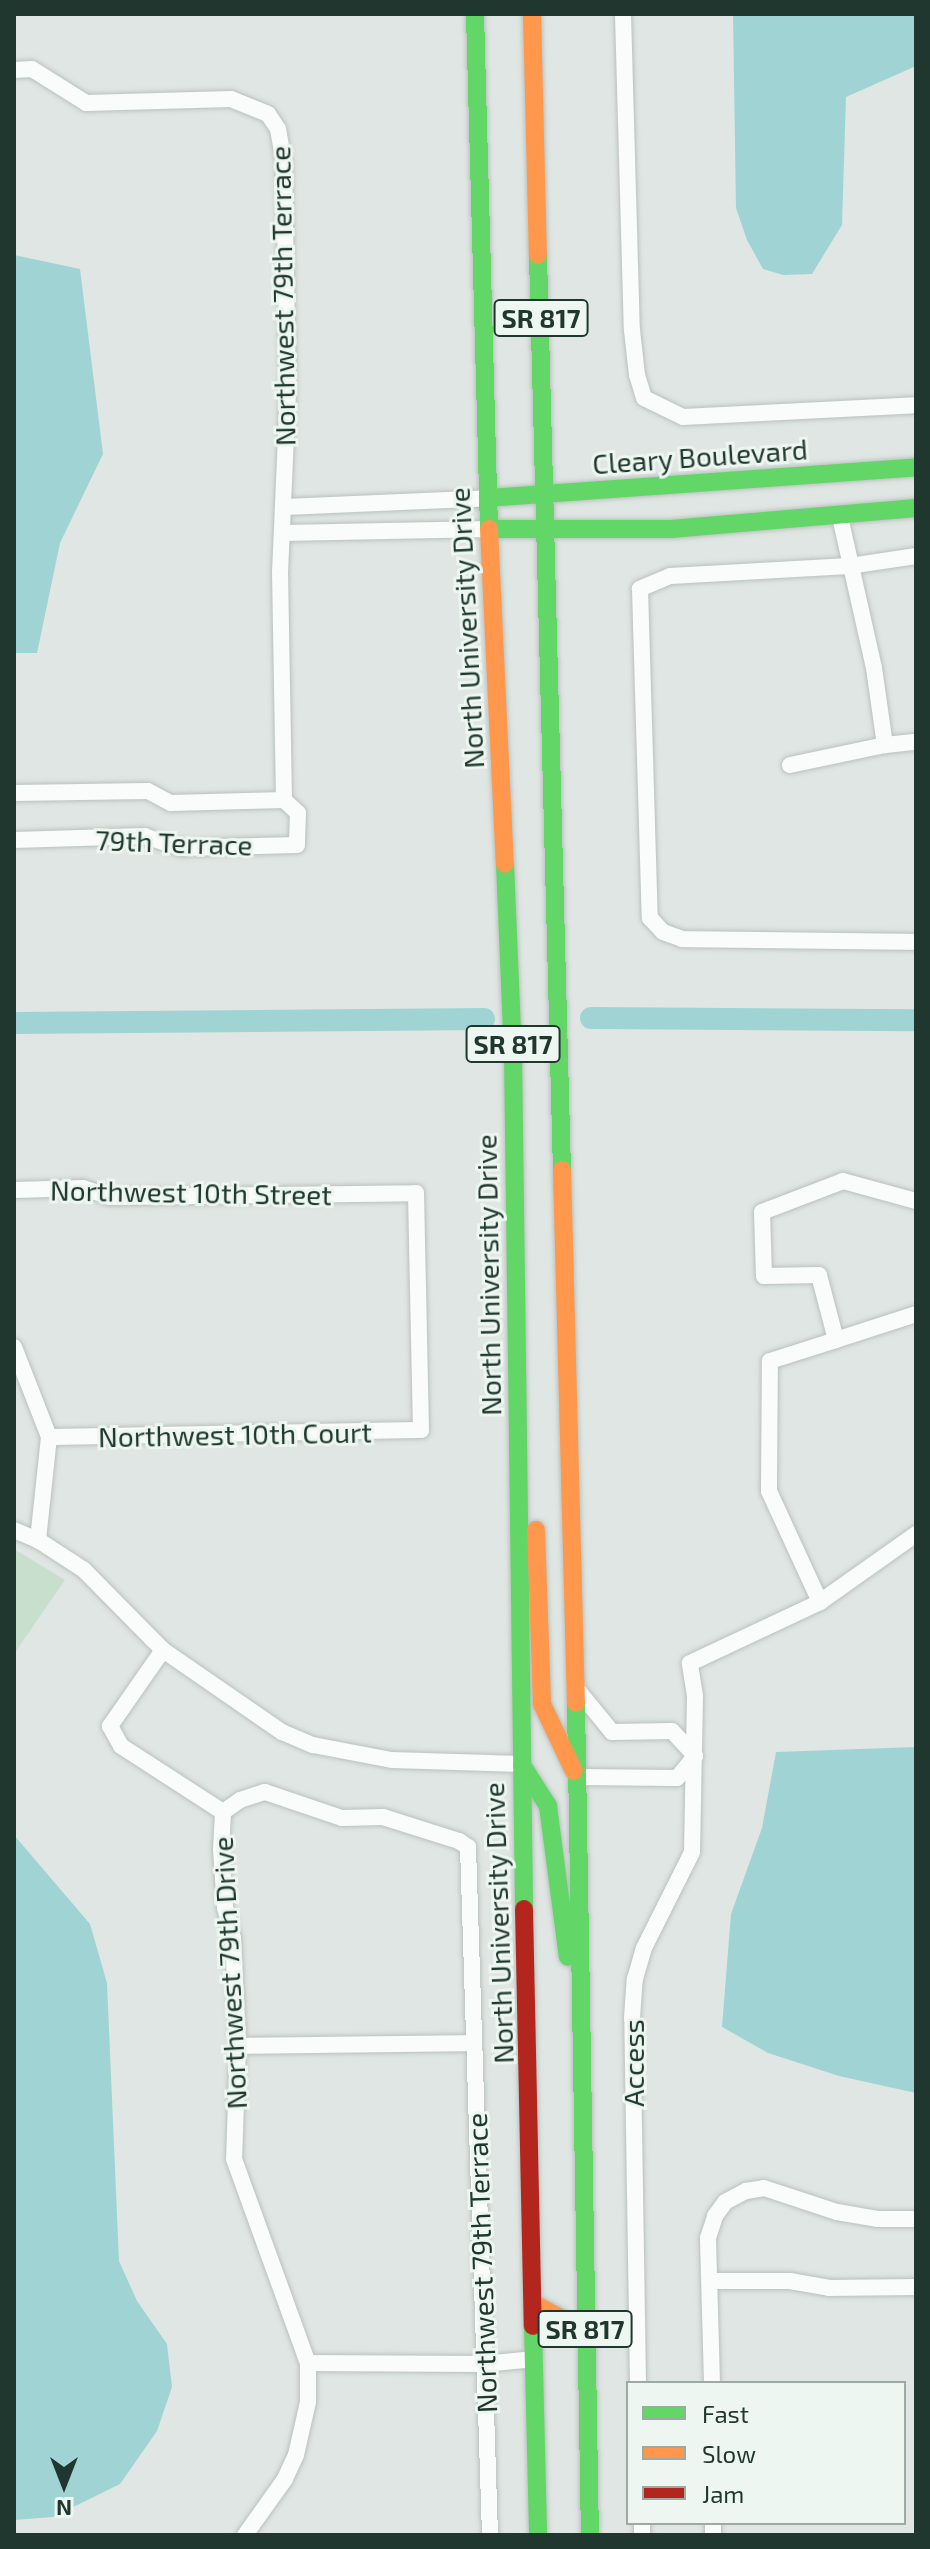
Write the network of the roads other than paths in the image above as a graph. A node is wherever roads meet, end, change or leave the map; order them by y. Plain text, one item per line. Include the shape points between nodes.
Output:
1 (475, 14) edge
2 (532, 14) edge
3 (623, 14) edge
4 (14, 70) edge
5 (916, 405) edge
6 (916, 467) edge
7 (546, 494) junction
8 (488, 498) junction
9 (285, 507) junction
10 (916, 508) edge
11 (840, 517) junction
12 (490, 529) junction
13 (547, 530) junction
14 (283, 533) junction
15 (916, 556) edge
16 (849, 566) junction
17 (916, 742) edge
18 (885, 745) junction
19 (790, 765) dead end
20 (14, 793) edge
21 (284, 800) junction
22 (14, 840) edge
23 (916, 942) edge
24 (14, 1190) edge
25 (916, 1201) edge
26 (916, 1314) edge
27 (836, 1340) junction
28 (14, 1347) edge
29 (517, 1419) junction
30 (421, 1430) joint
31 (49, 1437) junction
32 (14, 1530) edge
33 (916, 1534) edge
34 (38, 1540) junction
35 (820, 1602) junction
36 (163, 1650) junction
37 (576, 1688) junction
38 (695, 1756) junction
39 (521, 1764) junction
40 (578, 1777) junction
41 (223, 1812) junction
42 (584, 2026) junction
43 (474, 2043) junction
44 (238, 2046) junction
45 (916, 2219) edge
46 (710, 2281) junction
47 (916, 2287) edge
48 (534, 2304) junction
49 (585, 2331) junction
50 (535, 2359) junction
51 (308, 2363) junction
52 (483, 2364) junction
53 (638, 2381) edge
54 (712, 2381) edge
55 (245, 2535) edge
56 (490, 2535) edge
57 (538, 2535) edge
58 (590, 2535) edge

1 - 8 main road, North University Drive / SR 817
2 - 7 main road, SR 817
3 - 5 street via 632,330 644,398 683,417
4 - 9 street, Northwest 79th Terrace via 32,69 86,103 231,99 268,114 278,129 284,163
6 - 7 main road, Cleary Boulevard
7 - 8 main road, Cleary Boulevard
7 - 13 main road, SR 817
8 - 9 street
8 - 12 main road, North University Drive / SR 817
9 - 14 street, Northwest 79th Terrace
10 - 11 main road
11 - 13 main road via 671,529
11 - 16 street
12 - 13 main road
12 - 14 street
12 - 29 main road, North University Drive / SR 817 via 513,1053
13 - 37 main road, SR 817
14 - 21 street, Northwest 79th Terrace
15 - 16 street
16 - 18 street via 874,668
16 - 23 street via 670,576 640,589 650,918 663,932 682,939
17 - 18 street
18 - 19 street
20 - 21 street, 79th Terrace via 148,791 171,803
21 - 22 street, 79th Terrace via 298,813 297,845 181,848 145,836
24 - 30 street, Northwest 10th Street via 83,1188 110,1197 416,1193
25 - 27 street via 843,1181 762,1212 764,1276 819,1275
26 - 27 street
27 - 35 street via 770,1361 769,1491
28 - 31 street
29 - 39 main road, North University Drive / SR 817
29 - 40 main road via 532,1439 542,1704
30 - 31 street, Northwest 10th Court
31 - 34 street
32 - 34 street
33 - 35 street
34 - 36 street via 84,1570
35 - 38 street, Access via 690,1663
36 - 39 street via 254,1715 313,1745 392,1760
36 - 41 street via 110,1726 121,1746
37 - 38 street via 612,1732 672,1731
37 - 40 main road, SR 817
38 - 40 street via 677,1778
38 - 53 street, Access via 692,1852 644,1948 635,1979
39 - 42 main road via 548,1806 573,1992
39 - 48 main road, North University Drive / SR 817
40 - 42 main road, SR 817
41 - 43 street, Northwest 79th Terrace via 265,1792 342,1818 383,1817 468,1847
41 - 44 street, Northwest 79th Drive via 221,1849 233,1938
42 - 49 main road, SR 817
43 - 44 street
43 - 52 street, Northwest 79th Terrace
44 - 51 street, Northwest 79th Drive via 234,2159
45 - 46 street via 878,2219 837,2212 764,2188 746,2191 725,2202 715,2216 708,2238
46 - 47 street
46 - 54 street
48 - 49 main road
48 - 50 main road, North University Drive / SR 817
49 - 58 main road, SR 817
50 - 52 street
50 - 57 main road, North University Drive / SR 817
51 - 52 street
51 - 55 street, Northwest 79th Drive via 308,2402 296,2455
52 - 56 street, Northwest 79th Terrace

